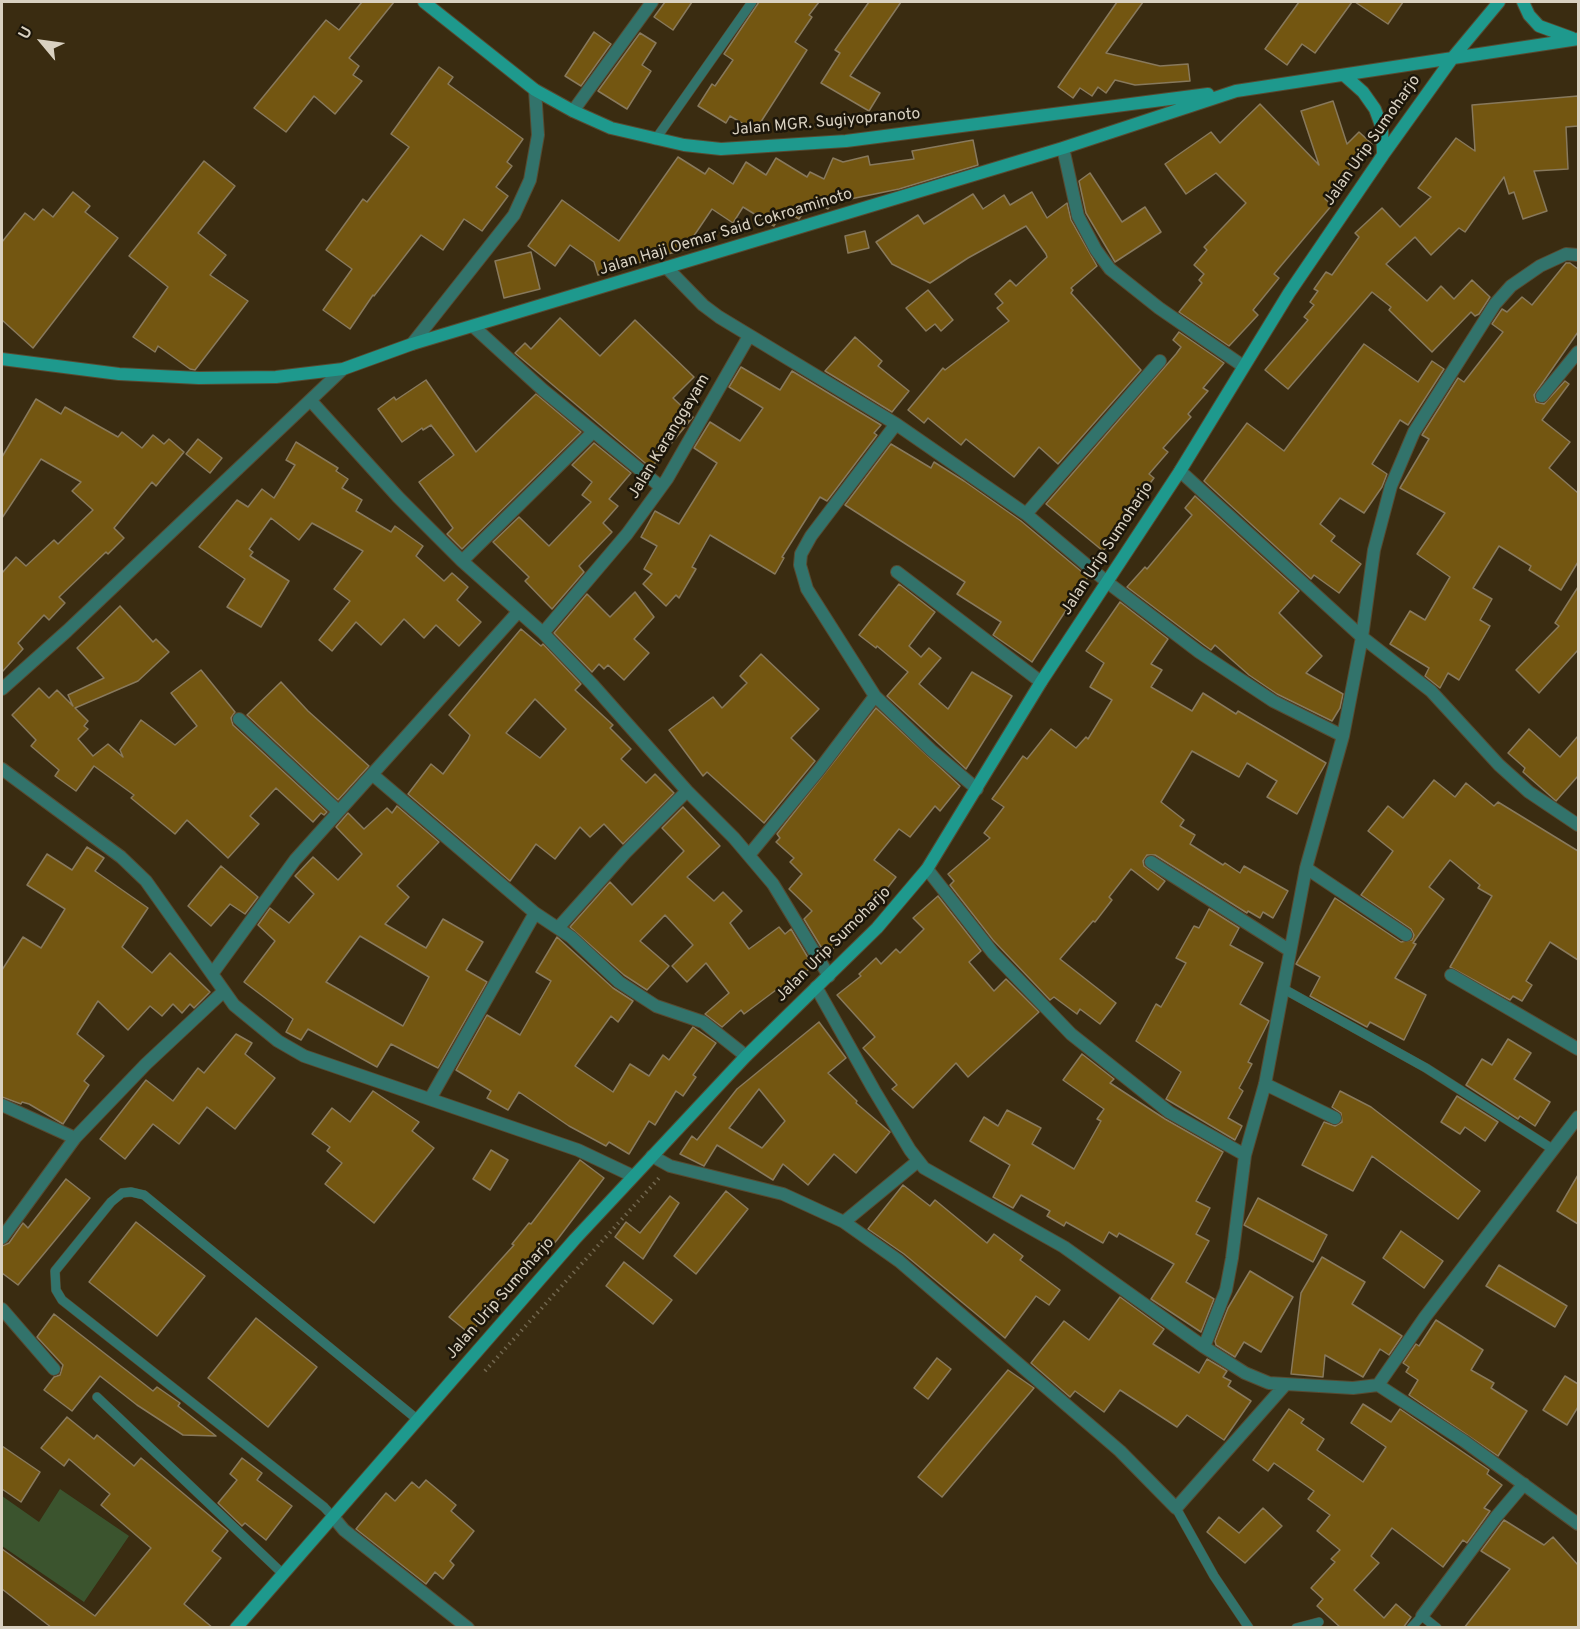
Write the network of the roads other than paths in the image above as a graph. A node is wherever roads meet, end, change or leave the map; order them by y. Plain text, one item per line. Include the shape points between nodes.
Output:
1 (424, 2) edge
2 (652, 2) edge
3 (752, 2) edge
4 (1499, 2) edge
5 (1523, 2) edge
6 (1577, 39) edge
7 (1454, 56) junction
8 (1346, 76) junction
9 (535, 90) junction
10 (1236, 91) junction
11 (573, 111) junction
12 (655, 140) junction
13 (1062, 148) junction
14 (1383, 155) junction
15 (1578, 255) edge
16 (667, 268) junction
17 (474, 327) junction
18 (749, 336) junction
19 (412, 344) junction
20 (1578, 352) edge
21 (2, 359) edge
22 (1160, 361) dead end
23 (1243, 366) junction
24 (343, 369) junction
25 (1542, 396) dead end
26 (311, 401) junction
27 (896, 424) junction
28 (593, 432) junction
29 (1179, 471) junction
30 (661, 487) junction
31 (1026, 514) junction
32 (462, 561) junction
33 (897, 572) dead end
34 (1107, 582) junction
35 (518, 612) junction
36 (543, 633) junction
37 (1362, 637) junction
38 (1041, 682) junction
39 (2, 689) edge
40 (874, 696) junction
41 (239, 719) dead end
42 (1342, 736) junction
43 (2, 769) edge
44 (372, 775) junction
45 (977, 789) junction
46 (687, 791) junction
47 (337, 810) junction
48 (1578, 825) edge
49 (749, 855) junction
50 (1151, 862) dead end
51 (1306, 868) junction
52 (927, 870) junction
53 (535, 913) junction
54 (558, 928) junction
55 (1406, 935) dead end
56 (1289, 950) junction
57 (212, 974) junction
58 (1451, 975) dead end
59 (829, 976) junction
60 (816, 987) junction
61 (1282, 988) junction
62 (224, 991) junction
63 (1578, 1049) edge
64 (747, 1056) junction
65 (1265, 1084) junction
66 (430, 1099) junction
67 (2, 1105) edge
68 (1578, 1117) edge
69 (1335, 1118) dead end
70 (75, 1138) junction
71 (1554, 1150) junction
72 (1245, 1155) junction
73 (652, 1156) junction
74 (918, 1161) junction
75 (633, 1176) junction
76 (844, 1222) junction
77 (2, 1238) edge
78 (2, 1309) edge
79 (1204, 1347) junction
80 (54, 1369) dead end
81 (1285, 1385) junction
82 (1378, 1385) junction
83 (97, 1397) dead end
84 (418, 1420) junction
85 (1524, 1484) junction
86 (1176, 1509) junction
87 (334, 1518) junction
88 (1578, 1524) edge
89 (283, 1574) junction
90 (1422, 1616) junction
91 (1319, 1622) dead end
92 (236, 1628) edge
93 (468, 1628) edge
94 (1249, 1628) edge
95 (1296, 1628) edge
96 (1411, 1628) edge
97 (1437, 1628) edge

1 - 9 main road, Jalan MGR. Sugiyopranoto
2 - 11 street
3 - 12 lane
4 - 7 main road, Jalan Urip Sumoharjo
5 - 6 main road via 1539,26
6 - 7 main road, Jalan Haji Oemar Said Cokroaminoto
7 - 8 main road, Jalan Haji Oemar Said Cokroaminoto
7 - 14 main road, Jalan Urip Sumoharjo
8 - 10 main road, Jalan Haji Oemar Said Cokroaminoto
8 - 14 main road via 1376,109 1382,128
9 - 11 main road, Jalan MGR. Sugiyopranoto
9 - 19 street via 538,135 530,180 514,215
10 - 12 main road, Jalan MGR. Sugiyopranoto via 846,141 721,148
10 - 13 main road, Jalan Haji Oemar Said Cokroaminoto
11 - 12 main road, Jalan MGR. Sugiyopranoto via 611,128
13 - 16 main road, Jalan Haji Oemar Said Cokroaminoto
13 - 23 street via 1078,216 1110,269
14 - 23 main road, Jalan Urip Sumoharjo
15 - 37 street via 1566,254 1540,266 1511,286 1495,304 1414,432 1382,515
16 - 17 main road, Jalan Haji Oemar Said Cokroaminoto
16 - 18 street via 703,305
17 - 19 main road, Jalan Haji Oemar Said Cokroaminoto
17 - 28 street
18 - 27 street
18 - 30 street, Jalan Karanggayam
19 - 24 main road, Jalan Haji Oemar Said Cokroaminoto
20 - 25 street
21 - 24 main road, Jalan Haji Oemar Said Cokroaminoto via 119,374 199,378 276,377
22 - 31 street
23 - 29 main road, Jalan Urip Sumoharjo
24 - 26 street
26 - 32 street
26 - 39 street
27 - 31 street
27 - 40 street via 811,536 800,565 811,596
28 - 30 street
28 - 32 street
29 - 34 main road, Jalan Urip Sumoharjo
29 - 37 street
30 - 36 street, Jalan Karanggayam via 627,534
31 - 34 street
32 - 35 street
33 - 38 street
34 - 38 main road, Jalan Urip Sumoharjo
34 - 42 street via 1235,676
35 - 36 street
35 - 44 street
36 - 46 street
37 - 42 street
37 - 48 street via 1431,691 1521,785
38 - 45 main road, Jalan Urip Sumoharjo
40 - 45 street
40 - 49 street
41 - 47 street
42 - 51 street
43 - 57 street via 146,880
44 - 47 street
44 - 53 street
45 - 52 main road, Jalan Urip Sumoharjo
46 - 49 street
46 - 54 street
47 - 57 street via 295,860
49 - 59 street via 773,884
50 - 56 street
51 - 55 street
51 - 56 street
52 - 59 main road, Jalan Urip Sumoharjo via 878,928
52 - 72 street via 993,953 1071,1034 1169,1112
53 - 54 street
53 - 66 street
54 - 64 street via 619,982 656,1006 703,1022
56 - 61 street
57 - 62 street
58 - 63 street
59 - 60 main road, Jalan Urip Sumoharjo
60 - 64 main road, Jalan Urip Sumoharjo
60 - 74 street
61 - 65 street
61 - 71 lane via 1426,1068
62 - 66 street via 255,1025 304,1056
62 - 70 street
64 - 73 main road, Jalan Urip Sumoharjo
65 - 69 street
65 - 72 street
66 - 75 street via 578,1150
67 - 70 street
68 - 71 street
70 - 77 street
71 - 82 street via 1425,1317
72 - 79 street via 1226,1290
73 - 75 main road, Jalan Urip Sumoharjo
73 - 76 street via 670,1166 783,1194
74 - 76 street
74 - 79 street via 924,1168 1064,1246
75 - 84 main road, Jalan Urip Sumoharjo
76 - 86 street via 899,1261 1112,1444
78 - 80 street
79 - 81 street via 1254,1378
81 - 82 street
81 - 86 street
82 - 85 street
83 - 89 lane
84 - 87 main road, Jalan Urip Sumoharjo
84 - 87 lane via 144,1195 131,1192 111,1202 55,1271 56,1290 62,1300
85 - 88 street
85 - 90 street
86 - 94 lane
87 - 89 main road, Jalan Urip Sumoharjo
87 - 93 street
89 - 92 main road, Jalan Urip Sumoharjo
90 - 96 lane
90 - 97 lane
91 - 95 lane

